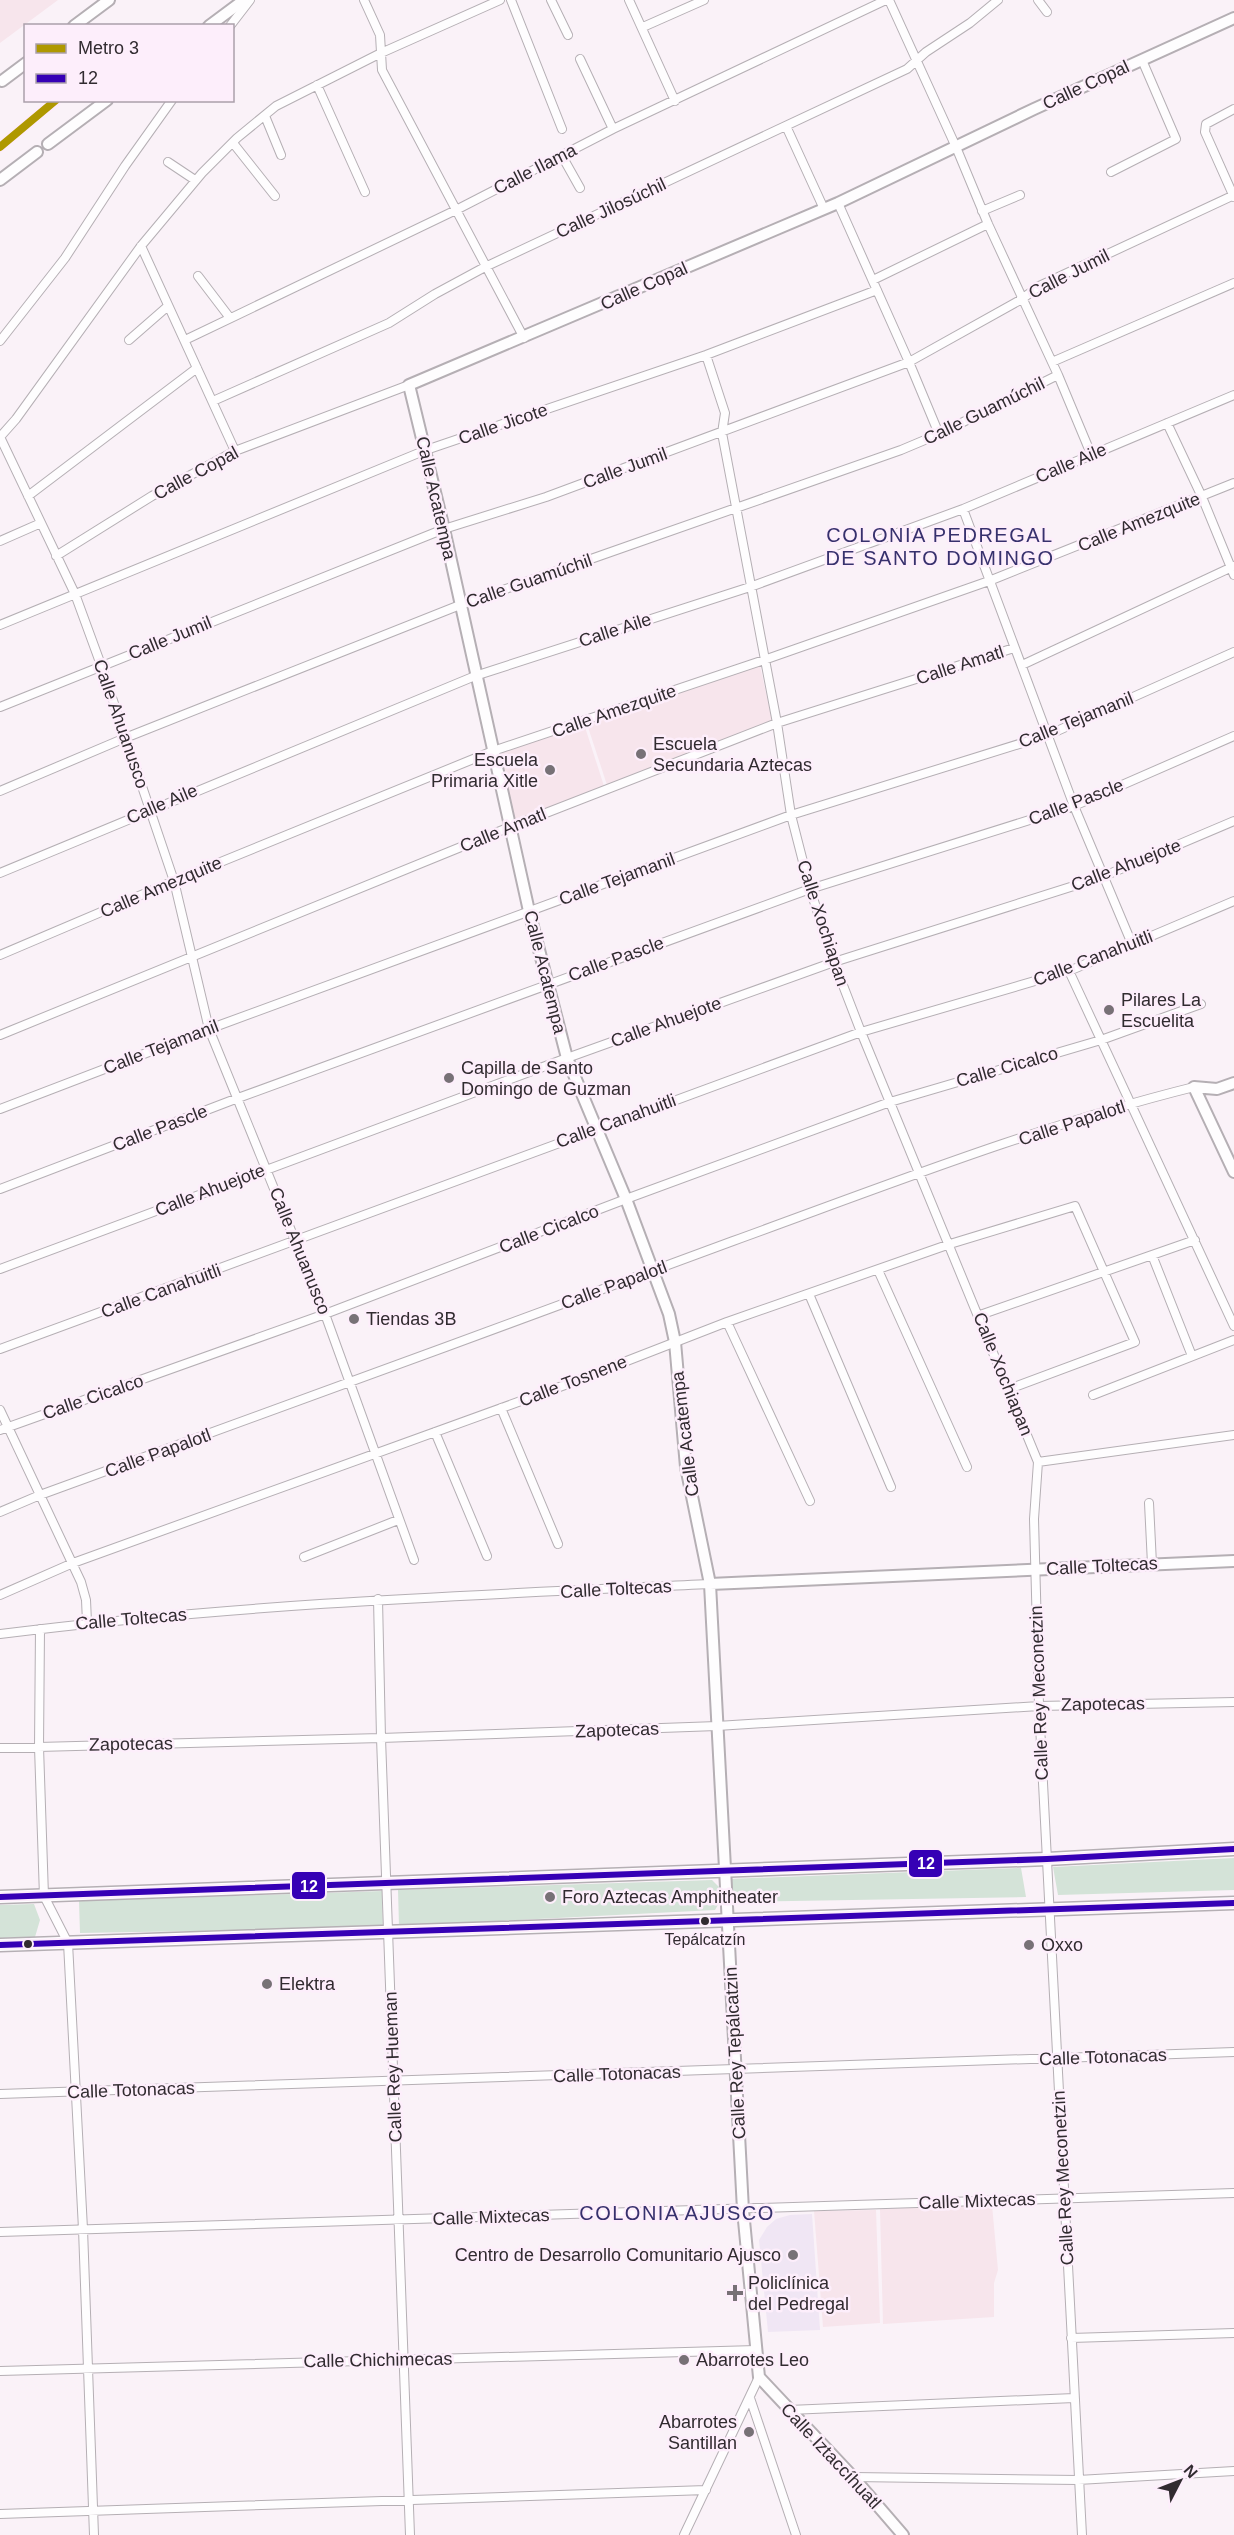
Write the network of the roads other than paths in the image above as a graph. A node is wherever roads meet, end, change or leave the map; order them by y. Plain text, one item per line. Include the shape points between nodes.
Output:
1 (109, 0) edge
2 (244, 0) edge
3 (250, 0) edge
4 (364, 0) edge
5 (500, 0) edge
6 (511, 0) edge
7 (551, 0) edge
8 (629, 0) edge
9 (704, 0) edge
10 (887, 0) edge
11 (998, 0) edge
12 (1038, 0) edge
13 (1047, 12) dead end
14 (1234, 18) edge
15 (77, 24) edge
16 (212, 24) edge
17 (232, 24) edge
18 (643, 27) junction
19 (568, 35) dead end
20 (381, 53) junction
21 (580, 59) dead end
22 (1142, 60) junction
23 (917, 62) junction
24 (24, 64) edge
25 (2, 81) dead end
26 (317, 85) junction
27 (675, 101) junction
28 (104, 102) edge
29 (171, 102) edge
30 (1234, 110) edge
31 (265, 116) junction
32 (786, 126) junction
33 (562, 129) dead end
34 (613, 129) junction
35 (233, 143) junction
36 (48, 144) dead end
37 (956, 147) junction
38 (37, 152) dead end
39 (281, 155) dead end
40 (562, 156) junction
41 (168, 162) dead end
42 (1111, 172) dead end
43 (0, 180) edge
44 (195, 180) junction
45 (580, 188) dead end
46 (365, 192) dead end
47 (1020, 195) dead end
48 (275, 196) dead end
49 (1234, 196) edge
50 (838, 203) junction
51 (824, 209) junction
52 (456, 210) junction
53 (982, 211) junction
54 (988, 224) junction
55 (141, 246) junction
56 (485, 267) junction
57 (198, 276) dead end
58 (873, 280) junction
59 (1234, 283) edge
60 (877, 290) junction
61 (1022, 299) junction
62 (168, 306) junction
63 (230, 318) junction
64 (524, 338) junction
65 (129, 340) dead end
66 (185, 340) junction
67 (0, 341) edge
68 (706, 355) junction
69 (909, 362) junction
70 (1052, 362) junction
71 (197, 368) junction
72 (1058, 375) junction
73 (409, 385) junction
74 (1234, 395) edge
75 (213, 401) junction
76 (1167, 423) junction
77 (722, 432) junction
78 (939, 434) junction
79 (0, 437) edge
80 (426, 450) junction
81 (235, 451) junction
82 (1091, 454) junction
83 (1234, 483) edge
84 (28, 496) junction
85 (1202, 497) junction
86 (736, 508) junction
87 (963, 509) junction
88 (41, 523) junction
89 (444, 529) junction
90 (0, 541) edge
91 (57, 556) junction
92 (1233, 569) edge
93 (989, 581) junction
94 (750, 586) junction
95 (75, 594) junction
96 (460, 605) junction
97 (0, 625) edge
98 (1014, 648) junction
99 (1234, 652) edge
100 (764, 660) junction
101 (101, 665) junction
102 (1022, 665) junction
103 (476, 676) junction
104 (0, 707) edge
105 (777, 723) junction
106 (1048, 735) junction
107 (1234, 736) edge
108 (125, 738) junction
109 (493, 751) junction
110 (0, 791) edge
111 (1074, 806) junction
112 (151, 809) junction
113 (791, 815) junction
114 (1234, 821) edge
115 (510, 827) junction
116 (0, 873) edge
117 (1102, 877) junction
118 (174, 881) junction
119 (810, 889) junction
120 (1234, 901) edge
121 (529, 911) junction
122 (1132, 944) junction
123 (0, 955) edge
124 (191, 956) junction
125 (834, 962) junction
126 (1070, 971) junction
127 (548, 984) junction
128 (1201, 1004) dead end
129 (209, 1029) junction
130 (861, 1032) junction
131 (0, 1035) edge
132 (1101, 1040) junction
133 (567, 1058) junction
134 (1234, 1083) edge
135 (1194, 1087) junction
136 (238, 1098) junction
137 (890, 1102) junction
138 (1131, 1103) junction
139 (0, 1109) edge
140 (595, 1129) junction
141 (267, 1168) junction
142 (1234, 1172) edge
143 (919, 1174) junction
144 (0, 1189) edge
145 (626, 1199) junction
146 (1195, 1240) junction
147 (295, 1242) junction
148 (950, 1244) junction
149 (1152, 1255) junction
150 (0, 1269) edge
151 (654, 1270) junction
152 (878, 1270) junction
153 (1105, 1271) junction
154 (809, 1294) junction
155 (325, 1314) junction
156 (980, 1315) junction
157 (727, 1322) junction
158 (1234, 1324) edge
159 (1234, 1340) edge
160 (675, 1342) junction
161 (0, 1349) edge
162 (1192, 1356) junction
163 (351, 1383) junction
164 (1009, 1389) junction
165 (1093, 1395) dead end
166 (501, 1408) junction
167 (0, 1410) edge
168 (8, 1427) junction
169 (0, 1430) edge
170 (435, 1432) junction
171 (1234, 1435) edge
172 (374, 1453) junction
173 (1038, 1462) junction
174 (967, 1467) dead end
175 (891, 1487) dead end
176 (40, 1495) junction
177 (810, 1502) dead end
178 (1149, 1503) dead end
179 (0, 1512) edge
180 (398, 1520) junction
181 (558, 1544) dead end
182 (488, 1556) dead end
183 (304, 1557) dead end
184 (414, 1560) dead end
185 (1234, 1561) edge
186 (73, 1563) junction
187 (1152, 1564) junction
188 (1034, 1570) junction
189 (710, 1584) junction
190 (0, 1595) edge
191 (378, 1599) junction
192 (87, 1622) junction
193 (40, 1629) junction
194 (0, 1634) edge
195 (1234, 1702) edge
196 (1039, 1706) junction
197 (717, 1726) junction
198 (381, 1738) junction
199 (39, 1747) junction
200 (0, 1748) edge
201 (1234, 1848) edge
202 (1047, 1858) junction
203 (725, 1871) junction
204 (387, 1883) junction
205 (44, 1896) junction
206 (0, 1897) edge
207 (1234, 1903) edge
208 (1049, 1908) junction
209 (729, 1920) junction
210 (388, 1933) junction
211 (68, 1943) junction
212 (0, 1945) edge
213 (1234, 2052) edge
214 (1057, 2058) junction
215 (736, 2070) junction
216 (393, 2082) junction
217 (76, 2092) junction
218 (0, 2094) edge
219 (1234, 2193) edge
220 (1064, 2198) junction
221 (743, 2210) junction
222 (398, 2219) junction
223 (83, 2229) junction
224 (0, 2232) edge
225 (1234, 2333) edge
226 (1071, 2337) junction
227 (756, 2350) junction
228 (403, 2360) junction
229 (89, 2367) junction
230 (0, 2371) edge
231 (759, 2377) junction
232 (750, 2398) junction
233 (1074, 2398) junction
234 (789, 2410) junction
235 (1234, 2471) edge
236 (853, 2477) junction
237 (1078, 2480) junction
238 (706, 2490) junction
239 (409, 2499) junction
240 (94, 2512) junction
241 (0, 2514) edge
242 (94, 2535) edge
243 (410, 2535) edge
244 (684, 2535) edge
245 (796, 2535) edge
246 (903, 2535) edge
247 (1082, 2535) edge

1 - 15 street
2 - 16 street
3 - 17 street
4 - 20 street via 381,35
5 - 20 street
6 - 33 street
7 - 19 street
8 - 18 street
9 - 18 street
10 - 23 street
10 - 27 street, Calle Ilama
11 - 23 street, Calle Jilosúchil
12 - 13 street
14 - 22 street, Calle Copal
18 - 27 street
20 - 26 street
20 - 52 street via 382,70
21 - 34 street
22 - 37 street, Calle Copal
22 - 42 street via 1176,140
23 - 32 street, Calle Jilosúchil
23 - 37 street
24 - 25 street
26 - 31 street
26 - 46 street
27 - 34 street, Calle Ilama
28 - 36 street
29 - 67 street via 65,258
30 - 49 street via 1206,124 1205,132
31 - 35 street
31 - 39 street
32 - 51 street
32 - 56 street, Calle Jilosúchil
34 - 40 street, Calle Ilama
35 - 44 street
35 - 48 street
37 - 50 street, Calle Copal
37 - 53 street
38 - 43 street
40 - 45 street
40 - 52 street, Calle Ilama
41 - 44 street
44 - 55 street
47 - 53 street
49 - 61 street, Calle Jumil via 1039,286
50 - 51 street, Calle Copal
50 - 58 street
51 - 64 street, Calle Copal
52 - 56 street
52 - 63 street, Calle Ilama
53 - 54 street
54 - 58 street
54 - 61 street
55 - 62 street
55 - 79 street
56 - 64 street
56 - 75 street, Calle Jilosúchil via 389,322
57 - 63 street
58 - 60 street
59 - 70 street, Calle Guamúchil
60 - 68 street, Calle Jicote
60 - 69 street
61 - 69 street, Calle Jumil
61 - 70 street
62 - 65 street
62 - 66 street
63 - 66 street, Calle Ilama
64 - 73 street, Calle Copal
66 - 71 street
68 - 77 street, Calle Xochiapan via 725,413
68 - 80 street, Calle Jicote
69 - 77 street, Calle Jumil
69 - 78 street
70 - 72 street
71 - 75 street
71 - 84 street
72 - 78 street, Calle Guamúchil
72 - 82 street
73 - 80 street, Calle Acatempa
73 - 81 street, Calle Copal
74 - 76 street, Calle Aile
75 - 81 street
76 - 82 street, Calle Aile
76 - 85 street
77 - 86 street, Calle Xochiapan
77 - 89 street, Calle Jumil via 546,497
78 - 86 street, Calle Guamúchil
79 - 84 street, Calle Ahuanusco
80 - 89 street, Calle Acatempa
80 - 95 street, Calle Jicote
81 - 91 street, Calle Copal via 152,496
82 - 87 street, Calle Aile
83 - 85 street, Calle Amezquite
84 - 88 street, Calle Ahuanusco
85 - 92 street
85 - 93 street, Calle Amezquite
86 - 94 street, Calle Xochiapan
86 - 96 street, Calle Guamúchil
87 - 93 street
87 - 94 street, Calle Aile
88 - 90 street
88 - 91 street, Calle Ahuanusco
89 - 96 street, Calle Acatempa
89 - 101 street, Calle Jumil
91 - 95 street, Calle Ahuanusco
92 - 102 street, Calle Amatl
93 - 98 street
93 - 100 street, Calle Amezquite
94 - 100 street, Calle Xochiapan
94 - 103 street, Calle Aile
95 - 97 street, Calle Jicote
95 - 101 street, Calle Ahuanusco
96 - 103 street, Calle Acatempa
96 - 108 street, Calle Guamúchil
98 - 102 street
98 - 105 street, Calle Amatl
99 - 106 street, Calle Tejamanil
100 - 105 street, Calle Xochiapan
100 - 109 street, Calle Amezquite
101 - 104 street, Calle Jumil
101 - 108 street, Calle Ahuanusco
102 - 106 street
103 - 109 street, Calle Acatempa
103 - 112 street, Calle Aile
105 - 113 street, Calle Xochiapan
105 - 115 street, Calle Amatl
106 - 111 street
106 - 113 street, Calle Tejamanil
107 - 111 street, Calle Pascle
108 - 110 street, Calle Guamúchil
108 - 112 street, Calle Ahuanusco
109 - 115 street, Calle Acatempa
109 - 118 street, Calle Amezquite
111 - 117 street
111 - 119 street, Calle Pascle
112 - 116 street, Calle Aile
112 - 118 street, Calle Ahuanusco
113 - 119 street, Calle Xochiapan
113 - 121 street, Calle Tejamanil
114 - 117 street, Calle Ahuejote
115 - 121 street, Calle Acatempa
115 - 124 street, Calle Amatl
117 - 122 street
117 - 125 street, Calle Ahuejote
118 - 123 street, Calle Amezquite
118 - 124 street, Calle Ahuanusco
119 - 125 street, Calle Xochiapan
119 - 127 street, Calle Pascle
120 - 122 street, Calle Canahuitli
121 - 127 street, Calle Acatempa
121 - 129 street, Calle Tejamanil
122 - 126 street, Calle Canahuitli
124 - 129 street, Calle Ahuanusco
124 - 131 street, Calle Amatl
125 - 130 street, Calle Xochiapan
125 - 133 street, Calle Ahuejote
126 - 130 street, Calle Canahuitli
126 - 132 street
127 - 133 street, Calle Acatempa
127 - 136 street, Calle Pascle
128 - 132 street, Calle Cicalco
129 - 136 street, Calle Ahuanusco
129 - 139 street, Calle Tejamanil
130 - 137 street, Calle Xochiapan
130 - 140 street, Calle Canahuitli
132 - 137 street, Calle Cicalco
132 - 138 street
133 - 140 street, Calle Acatempa
133 - 141 street, Calle Ahuejote
134 - 135 street, Calle Papalotl via 1217,1089
135 - 138 street, Calle Papalotl
135 - 142 street
136 - 141 street, Calle Ahuanusco
136 - 144 street, Calle Pascle
137 - 143 street, Calle Xochiapan
137 - 145 street, Calle Cicalco
138 - 143 street, Calle Papalotl
138 - 146 street
140 - 145 street, Calle Acatempa
140 - 147 street, Calle Canahuitli
141 - 147 street, Calle Ahuanusco
141 - 150 street, Calle Ahuejote
143 - 148 street, Calle Xochiapan
143 - 151 street, Calle Papalotl
145 - 151 street, Calle Acatempa
145 - 155 street, Calle Cicalco
146 - 149 street
146 - 158 street
147 - 155 street, Calle Ahuanusco
147 - 161 street, Calle Canahuitli
148 - 152 street, Calle Tosnene
148 - 153 street, Calle Tosnene via 1075,1206
148 - 156 street, Calle Xochiapan
149 - 153 street
149 - 162 street
151 - 160 street, Calle Acatempa
151 - 163 street, Calle Papalotl
152 - 154 street, Calle Tosnene
152 - 174 street
153 - 156 street
153 - 164 street via 1135,1342
154 - 157 street, Calle Tosnene
154 - 175 street
155 - 163 street, Calle Ahuanusco
155 - 168 street, Calle Cicalco
156 - 164 street, Calle Xochiapan
157 - 160 street, Calle Tosnene
157 - 177 street
159 - 162 street
160 - 166 street, Calle Tosnene
160 - 189 street, Calle Acatempa via 683,1445
162 - 165 street
163 - 172 street, Calle Ahuanusco
163 - 176 street, Calle Papalotl
164 - 173 street, Calle Xochiapan
166 - 170 street, Calle Tosnene
166 - 181 street
167 - 168 street
168 - 169 street, Calle Cicalco
168 - 176 street
170 - 172 street, Calle Tosnene
170 - 182 street
171 - 173 street
172 - 180 street, Calle Ahuanusco
172 - 186 street, Calle Tosnene
173 - 188 street, Calle Rey Meconetzin
176 - 179 street, Calle Papalotl
176 - 186 street
178 - 187 street
180 - 183 street
180 - 184 street, Calle Ahuanusco
185 - 187 street, Calle Toltecas
186 - 190 street, Calle Tosnene
186 - 192 street via 86,1600
187 - 188 street, Calle Toltecas
188 - 189 street, Calle Toltecas
188 - 196 street, Calle Rey Meconetzin
189 - 191 street, Calle Toltecas
189 - 197 street, Calle Rey Tepálcatzin
191 - 192 street, Calle Toltecas
191 - 198 street, Calle Rey Hueman
192 - 193 street, Calle Toltecas
193 - 194 street, Calle Toltecas
193 - 199 street
195 - 196 street, Zapotecas
196 - 197 street, Zapotecas
196 - 202 street, Calle Rey Meconetzin
197 - 198 street, Zapotecas
197 - 203 street, Calle Rey Tepálcatzin
198 - 199 street, Zapotecas
198 - 204 street, Calle Rey Hueman
199 - 200 street, Zapotecas
199 - 205 street
201 - 202 main road
202 - 203 main road
202 - 208 street, Calle Rey Meconetzin
203 - 204 main road
203 - 209 street, Calle Rey Tepálcatzin
204 - 205 main road
204 - 210 street, Calle Rey Hueman
205 - 206 main road
205 - 211 street
207 - 208 main road
208 - 209 main road
208 - 214 street, Calle Rey Meconetzin
209 - 210 main road
209 - 215 street, Calle Rey Tepálcatzin
210 - 211 main road
210 - 216 street, Calle Rey Hueman
211 - 212 main road
211 - 217 street
213 - 214 street, Calle Totonacas
214 - 215 street, Calle Totonacas
214 - 220 street, Calle Rey Meconetzin
215 - 216 street, Calle Totonacas
215 - 221 street, Calle Rey Tepálcatzin
216 - 217 street, Calle Totonacas
216 - 222 street, Calle Rey Hueman
217 - 218 street, Calle Totonacas
217 - 223 street
219 - 220 street, Calle Mixtecas
220 - 221 street, Calle Mixtecas
220 - 226 street, Calle Rey Meconetzin
221 - 222 street, Calle Mixtecas
221 - 227 street, Calle Rey Tepálcatzin
222 - 223 street, Calle Mixtecas
222 - 228 street, Calle Rey Hueman
223 - 224 street, Calle Mixtecas
223 - 229 street
225 - 226 street
226 - 233 street, Calle Rey Meconetzin
227 - 228 street, Calle Chichimecas
227 - 231 street, Calle Rey Tepálcatzin
228 - 229 street, Calle Chichimecas
228 - 239 street, Calle Rey Hueman
229 - 230 street, Calle Chichimecas
229 - 240 street
231 - 232 street
231 - 234 street, Calle Iztaccíhuatl
232 - 238 street
232 - 245 street
233 - 234 street
233 - 237 street, Calle Rey Meconetzin
234 - 236 street, Calle Iztaccíhuatl
235 - 237 street
236 - 237 street
236 - 246 street, Calle Iztaccíhuatl
237 - 247 street, Calle Rey Meconetzin
238 - 239 street
238 - 244 street
239 - 240 street
239 - 243 street, Calle Rey Hueman
240 - 241 street
240 - 242 street

